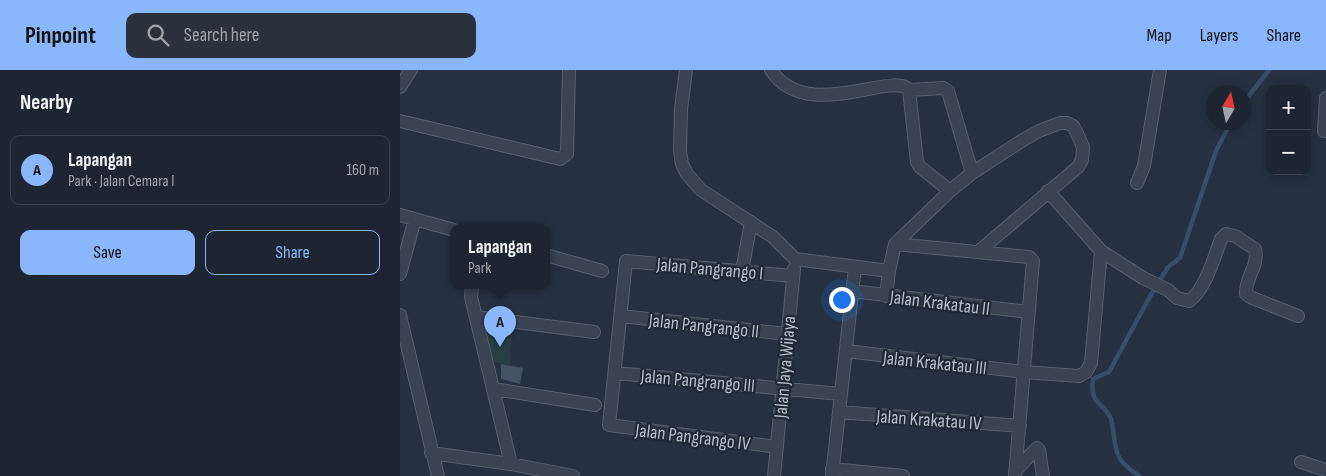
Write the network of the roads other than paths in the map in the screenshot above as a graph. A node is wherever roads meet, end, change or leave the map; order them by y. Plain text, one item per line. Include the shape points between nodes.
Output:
1 (411, 70) edge
2 (569, 70) edge
3 (686, 70) edge
4 (771, 70) edge
5 (1160, 70) edge
6 (400, 87) edge
7 (909, 90) junction
8 (1326, 98) edge
9 (400, 121) edge
10 (1324, 130) dead end
11 (972, 173) junction
12 (1137, 183) dead end
13 (950, 191) junction
14 (1048, 191) junction
15 (400, 215) edge
16 (415, 219) junction
17 (751, 222) junction
18 (450, 229) edge
19 (895, 244) junction
20 (978, 252) junction
21 (1101, 252) junction
22 (550, 256) edge
23 (795, 259) junction
24 (855, 267) junction
25 (602, 270) dead end
26 (742, 271) junction
27 (890, 272) junction
28 (400, 274) edge
29 (793, 276) junction
30 (472, 289) edge
31 (852, 291) junction
32 (886, 296) junction
33 (1029, 312) junction
34 (400, 315) edge
35 (620, 316) junction
36 (1298, 316) dead end
37 (476, 317) junction
38 (594, 332) dead end
39 (788, 334) junction
40 (846, 352) junction
41 (1024, 372) junction
42 (615, 373) junction
43 (782, 388) junction
44 (494, 389) junction
45 (841, 394) junction
46 (595, 405) dead end
47 (839, 412) junction
48 (1020, 426) junction
49 (777, 447) junction
50 (431, 453) junction
51 (1301, 462) dead end
52 (511, 464) junction
53 (1326, 470) edge
54 (832, 473) edge
55 (1015, 473) edge
56 (438, 476) edge
57 (573, 476) edge
58 (774, 476) edge
59 (903, 476) edge
60 (1043, 476) edge

1 - 6 street
2 - 9 street via 568,154 560,159
3 - 17 street via 681,109 682,164 701,190
4 - 7 street via 783,82 809,94 845,92 896,83
5 - 12 street via 1144,166
7 - 11 street via 943,88 948,91
7 - 13 street via 917,162
8 - 10 street
11 - 13 street
11 - 14 street via 1039,131 1067,123 1073,126 1083,147 1082,160 1072,173
13 - 19 street
14 - 20 street
14 - 21 street
15 - 16 street
16 - 18 street
16 - 28 street
17 - 23 street via 777,240
17 - 26 street
19 - 20 street
19 - 27 street
20 - 33 street via 1029,257 1033,261
21 - 36 street via 1177,298 1189,301 1201,289 1221,239 1226,234 1235,236 1256,249 1257,259 1245,288 1246,294
21 - 41 street, Jalan Krakatau III via 1092,363 1079,376
22 - 25 street
23 - 24 street
23 - 29 street, Jalan Jaya Wijaya
24 - 27 street
24 - 31 street
26 - 29 street, Jalan Pangrango I
26 - 35 street, Jalan Pangrango I via 626,260
27 - 32 street
29 - 39 street, Jalan Jaya Wijaya
30 - 37 street
31 - 32 street, Jalan Krakatau II
31 - 40 street
32 - 33 street, Jalan Krakatau II
33 - 41 street
34 - 50 street
35 - 39 street, Jalan Pangrango II
35 - 42 street
37 - 38 street
37 - 44 street
39 - 43 street, Jalan Jaya Wijaya
40 - 41 street, Jalan Krakatau III
40 - 45 street
41 - 48 street
42 - 43 street, Jalan Pangrango III
42 - 49 street, Jalan Pangrango IV via 609,425
43 - 45 street, Jalan Pangrango III
43 - 49 street, Jalan Jaya Wijaya
44 - 46 street
44 - 52 street
45 - 47 street
47 - 48 street, Jalan Krakatau IV
47 - 54 street
48 - 55 street
49 - 58 street, Jalan Jaya Wijaya
50 - 52 street
50 - 56 street
51 - 53 street
52 - 57 street
54 - 59 street
55 - 60 street via 1037,448

